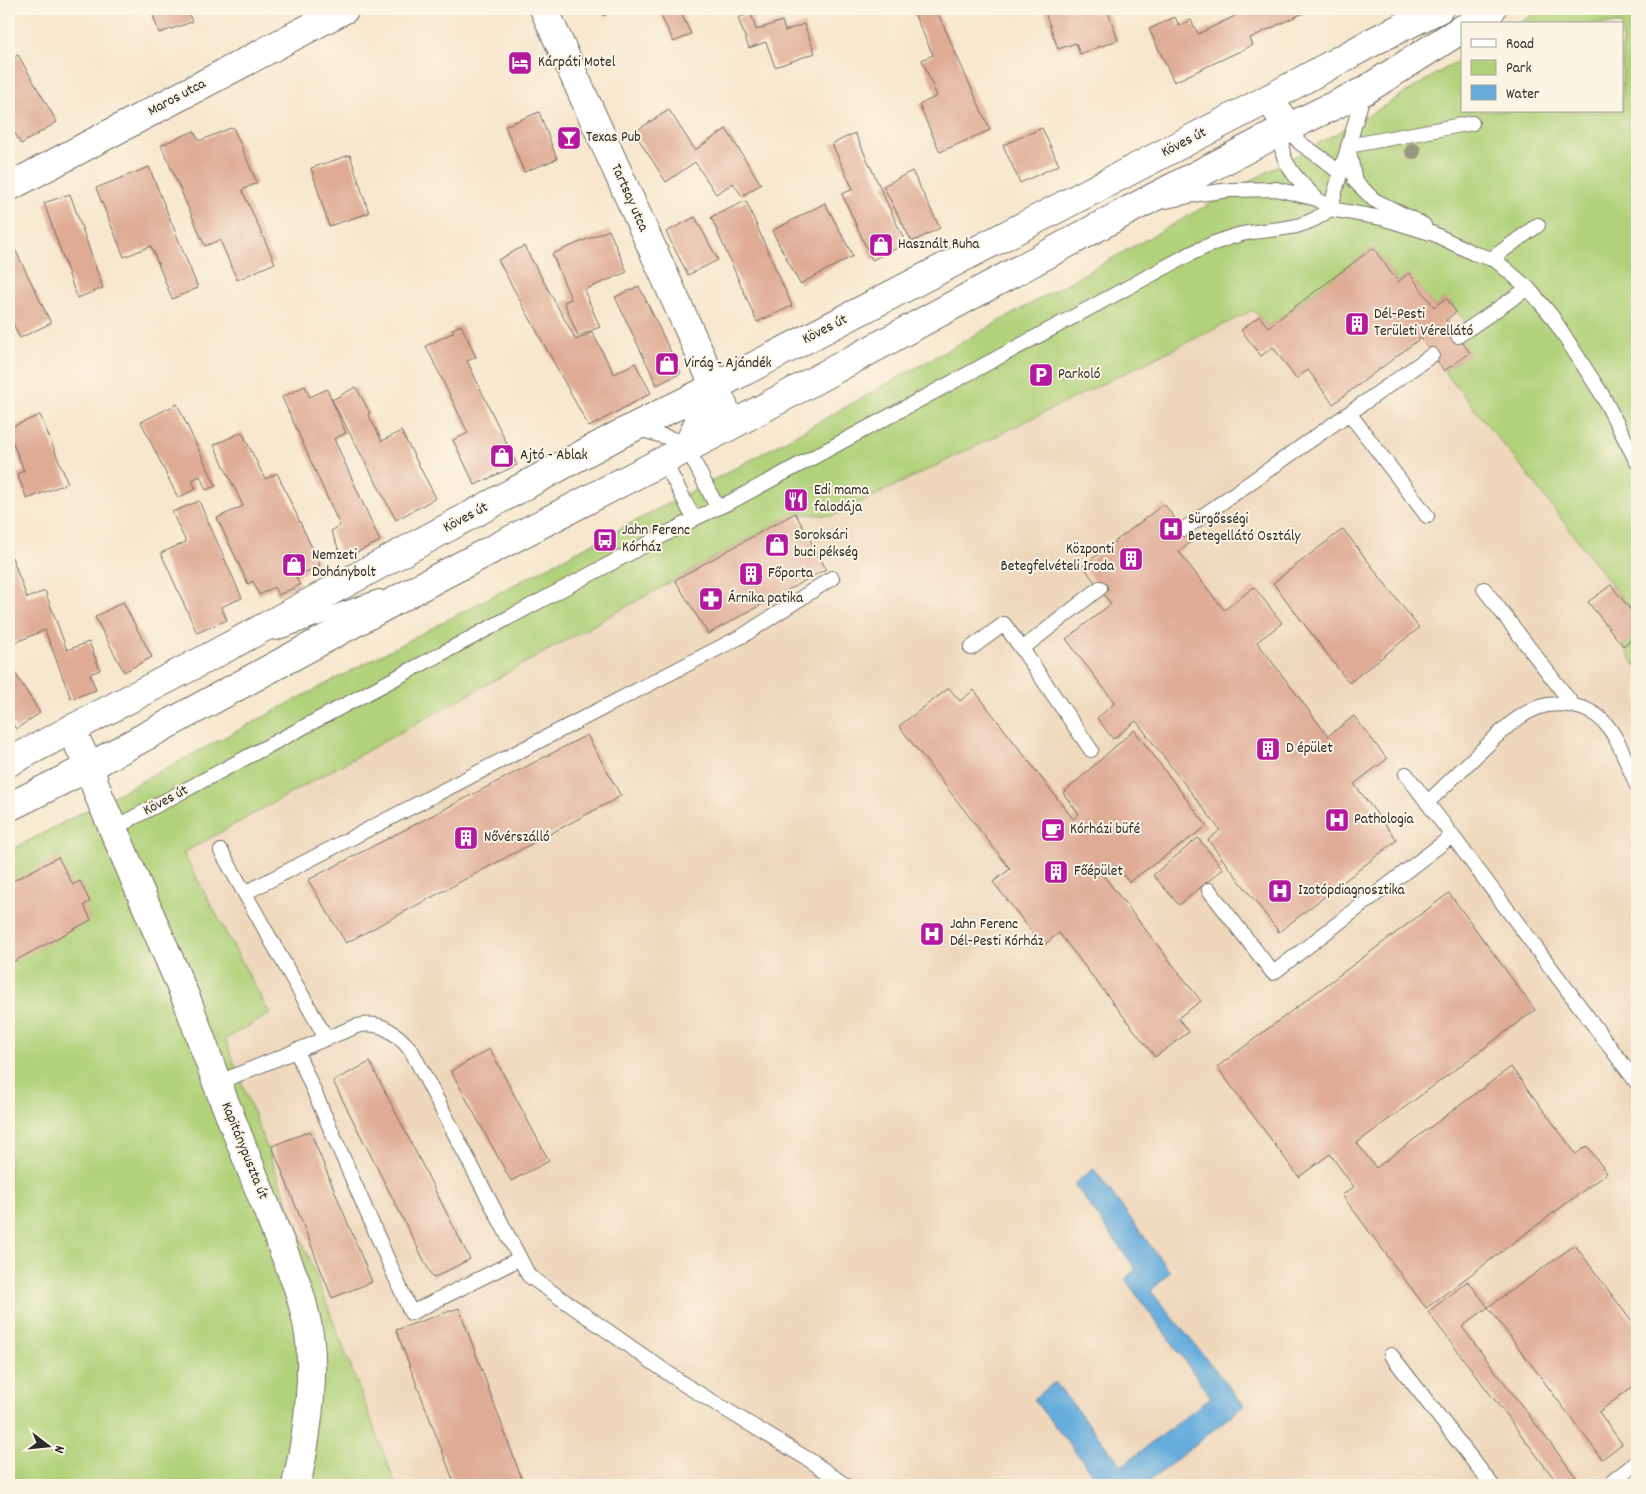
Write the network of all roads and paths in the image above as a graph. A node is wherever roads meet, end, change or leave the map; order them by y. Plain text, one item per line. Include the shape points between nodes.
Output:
1 (345, 9) edge
2 (544, 9) edge
3 (1439, 9) edge
4 (1492, 9) edge
5 (1409, 16) edge
6 (1475, 22) edge
7 (1461, 30) edge
8 (1364, 91) junction
9 (1270, 98) junction
10 (1472, 123) dead end
11 (1287, 128) junction
12 (1348, 146) junction
13 (1340, 174) junction
14 (9, 187) edge
15 (1317, 199) junction
16 (1131, 209) junction
17 (1330, 209) junction
18 (1538, 225) dead end
19 (1434, 234) junction
20 (1491, 259) junction
21 (1528, 288) junction
22 (1458, 336) dead end
23 (1432, 355) dead end
24 (714, 387) junction
25 (1348, 414) junction
26 (732, 425) junction
27 (633, 427) junction
28 (677, 450) junction
29 (1637, 462) edge
30 (717, 507) junction
31 (1427, 516) dead end
32 (694, 519) junction
33 (1184, 529) dead end
34 (439, 577) junction
35 (832, 578) dead end
36 (1100, 588) dead end
37 (1484, 589) dead end
38 (971, 648) dead end
39 (1022, 649) junction
40 (212, 655) junction
41 (1573, 705) junction
42 (71, 729) junction
43 (1091, 750) dead end
44 (9, 762) edge
45 (89, 767) junction
46 (1406, 774) dead end
47 (1637, 786) edge
48 (1427, 803) junction
49 (9, 807) edge
50 (114, 828) junction
51 (1452, 836) junction
52 (221, 851) dead end
53 (1209, 890) dead end
54 (245, 893) junction
55 (326, 1038) junction
56 (296, 1050) junction
57 (217, 1083) junction
58 (1637, 1083) edge
59 (519, 1259) junction
60 (1391, 1355) dead end
61 (1637, 1462) edge
62 (1614, 1480) dead end
63 (296, 1485) edge
64 (845, 1485) edge
65 (1492, 1485) edge

1 - 14 street, Maros utca
2 - 24 street, Tartsay utca
3 - 5 street, Köves út
4 - 6 street
5 - 9 street, Köves út via 1378,39
7 - 8 street, Köves út
8 - 11 street, Köves út
8 - 12 lane
9 - 11 street
9 - 24 street, Köves út
10 - 12 lane
11 - 13 lane via 1300,143
11 - 15 lane via 1282,149 1284,156 1296,178
11 - 16 street, Köves út
12 - 13 lane
12 - 19 lane via 1355,181 1374,200 1422,223
13 - 17 lane
15 - 16 lane via 1276,189 1253,189 1199,194
15 - 17 lane
16 - 26 street, Köves út
17 - 19 lane via 1382,218
17 - 30 lane, Köves út via 1320,217 1288,229 1245,234 1213,243
18 - 20 lane
19 - 20 lane
20 - 21 lane
21 - 22 lane
21 - 29 lane via 1578,356
23 - 25 lane
24 - 26 street, Tartsay utca
24 - 27 street, Köves út
24 - 28 street
25 - 31 lane
25 - 33 lane
26 - 28 street, Köves út
27 - 28 lane
27 - 40 street, Köves út
28 - 30 lane
28 - 32 lane
28 - 34 street, Köves út
30 - 32 lane, Köves út
32 - 50 lane, Köves út
34 - 40 lane, Köves út
34 - 45 street, Köves út
35 - 54 lane via 744,635
36 - 39 lane
37 - 41 lane
38 - 39 lane via 1004,624
39 - 43 lane
40 - 42 street, Köves út
41 - 47 lane via 1604,721
41 - 48 lane via 1538,708 1518,718
42 - 44 street, Köves út
42 - 45 street, Kapitánypuszta út
45 - 49 street, Köves út
45 - 50 street, Kapitánypuszta út
46 - 48 lane
48 - 51 lane
50 - 57 street, Kapitánypuszta út via 188,1003
51 - 53 lane via 1273,973
51 - 58 lane
52 - 54 lane
54 - 55 lane
55 - 56 lane
55 - 59 lane via 371,1024 388,1029 411,1050
56 - 57 lane
56 - 59 lane via 411,1313
57 - 63 street, Kapitánypuszta út via 305,1312 311,1370 307,1422
59 - 64 lane via 529,1276 685,1385
60 - 65 lane
61 - 62 lane

